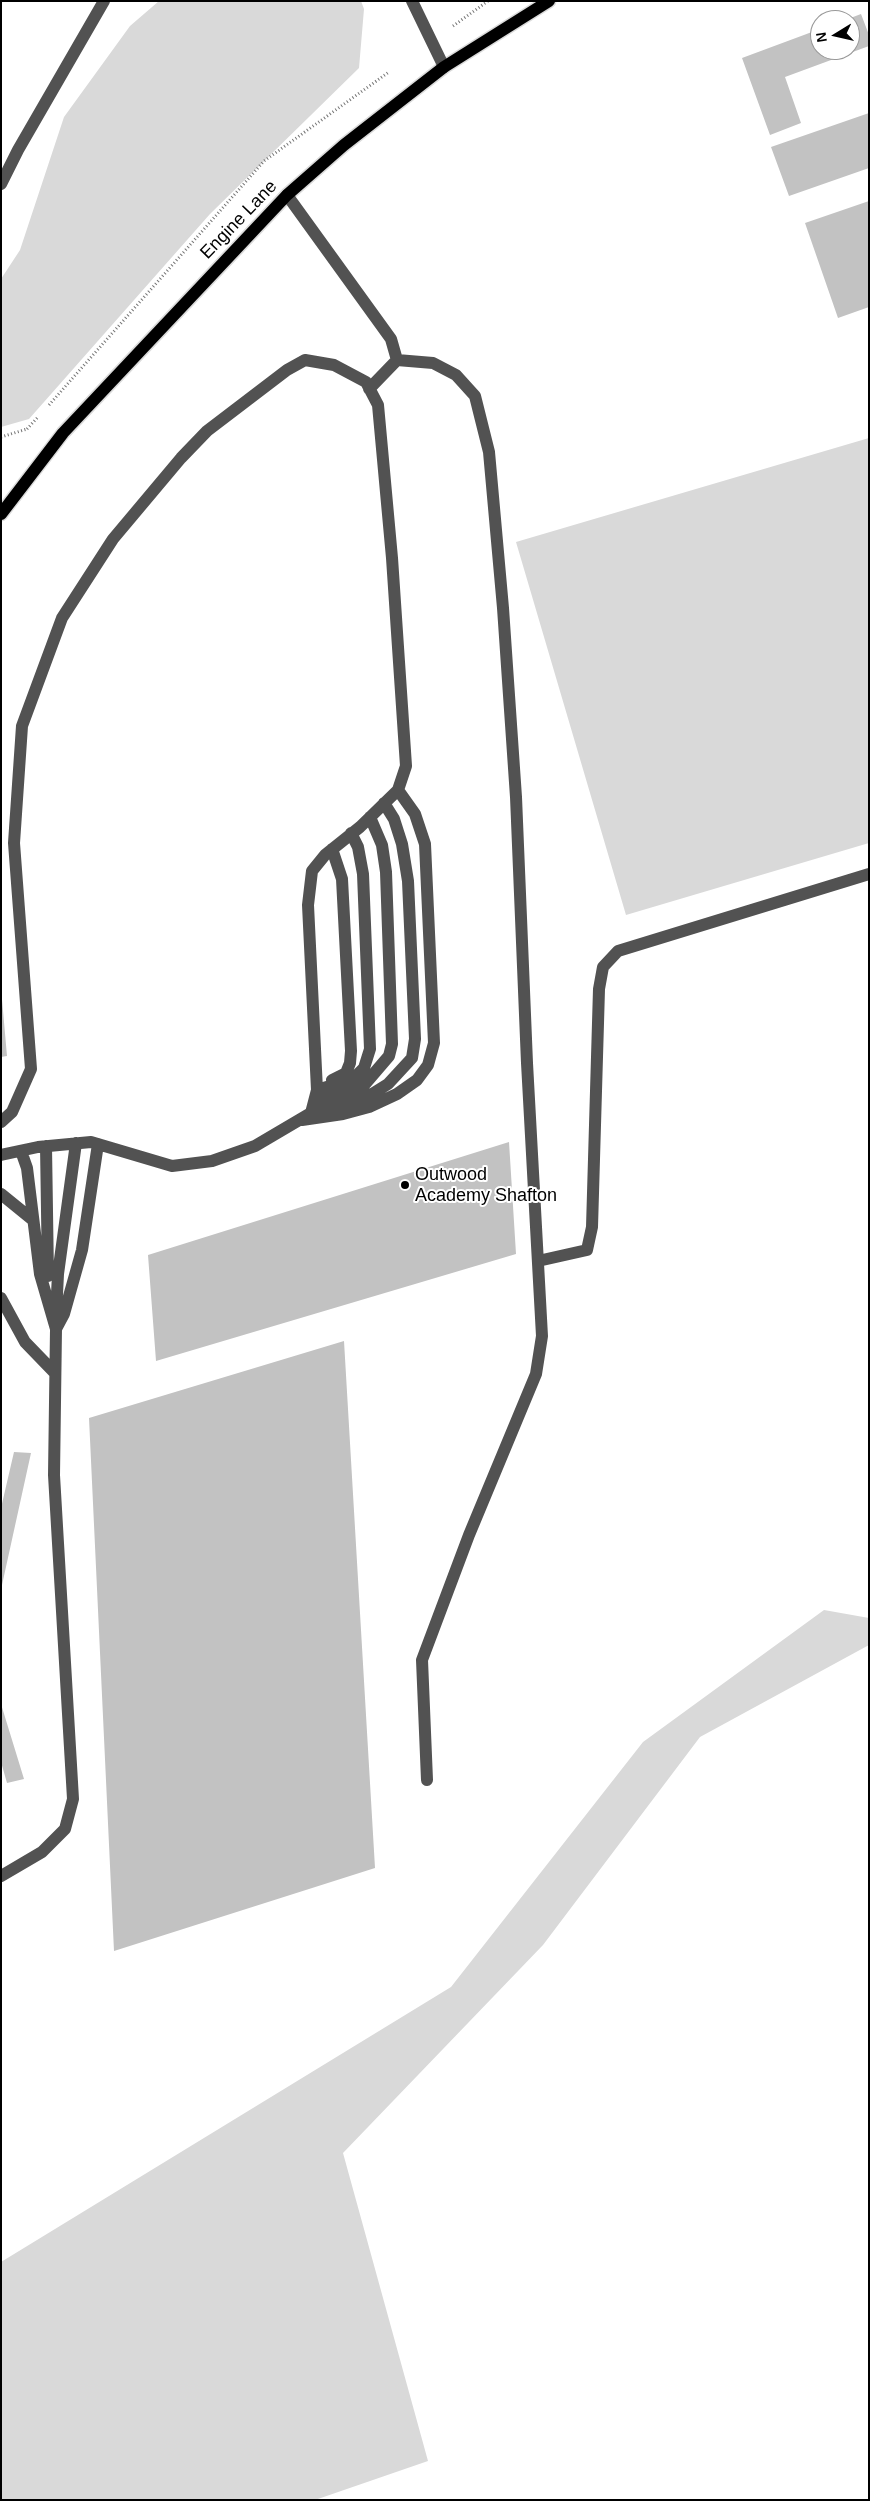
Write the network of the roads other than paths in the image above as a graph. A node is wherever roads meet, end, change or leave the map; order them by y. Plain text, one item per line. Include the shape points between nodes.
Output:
1 (104, 1) edge
2 (412, 1) edge
3 (549, 1) edge
4 (444, 67) junction
5 (1, 184) edge
6 (287, 196) junction
7 (397, 360) junction
8 (370, 389) junction
9 (1, 514) edge
10 (398, 790) junction
11 (384, 803) junction
12 (370, 817) junction
13 (351, 833) junction
14 (332, 849) junction
15 (869, 874) edge
16 (315, 1096) junction
17 (302, 1120) junction
18 (1, 1122) edge
19 (76, 1143) junction
20 (98, 1144) junction
21 (46, 1146) junction
22 (21, 1151) junction
23 (1, 1155) edge
24 (1, 1194) edge
25 (33, 1220) junction
26 (538, 1260) junction
27 (1, 1298) edge
28 (56, 1329) junction
29 (54, 1372) junction
30 (427, 1780) dead end
31 (1, 1876) edge

1 - 5 street via 22,141
2 - 4 street
3 - 4 main road, Engine Lane
4 - 6 main road, Engine Lane via 344,145
6 - 7 street via 391,339
6 - 9 main road, Engine Lane via 63,433
7 - 8 street
7 - 26 street via 433,363 456,375 475,396 489,452 516,797
8 - 10 street via 378,405 406,738 406,766
8 - 18 street via 366,382 334,365 305,360 287,370 207,431 181,458 113,539 62,618 22,726 14,843 31,1069 12,1112
10 - 11 street
10 - 17 street via 415,814 425,844 434,1043 428,1065 417,1080 369,1107
11 - 12 street
11 - 16 street via 394,819 402,844 408,880 415,1039 412,1058 388,1084 372,1094 350,1102
12 - 13 street
12 - 16 street via 382,845 386,872 392,1044 389,1056 365,1084 334,1097
13 - 14 street
13 - 16 street via 358,847 363,874 370,1049 364,1068 353,1078
14 - 16 street via 312,871 308,905
14 - 16 street via 342,879 350,1064 346,1073
15 - 26 street via 618,950 603,967 599,989 592,1226 587,1250
16 - 17 street via 311,1114
17 - 20 street via 255,1146 212,1162 172,1166
19 - 20 street
19 - 21 street
19 - 28 street via 58,1274
20 - 28 street via 82,1250 64,1314
21 - 22 street
21 - 28 street via 47,1268
22 - 23 street
22 - 25 street
24 - 25 street
25 - 28 street via 40,1274
26 - 30 street via 542,1336 536,1374 469,1535 422,1660
27 - 29 street via 25,1342
28 - 29 street
29 - 31 street via 54,1475 73,1799 65,1829 42,1852

